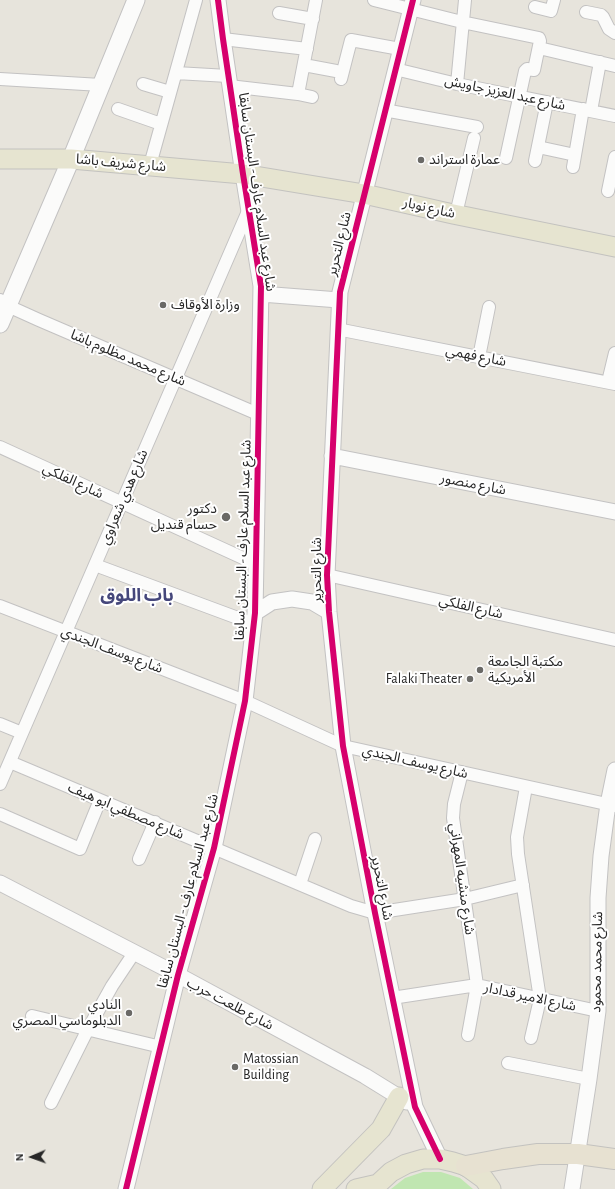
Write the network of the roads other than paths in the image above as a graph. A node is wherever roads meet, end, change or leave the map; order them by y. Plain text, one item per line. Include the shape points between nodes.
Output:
1 (136, 0) edge
2 (196, 0) edge
3 (218, 0) edge
4 (316, 0) edge
5 (374, 0) edge
6 (465, 0) edge
7 (554, 0) edge
8 (411, 5) edge
9 (534, 7) dead end
10 (586, 12) dead end
11 (279, 13) dead end
12 (313, 19) junction
13 (462, 22) junction
14 (615, 33) edge
15 (223, 39) junction
16 (538, 42) junction
17 (307, 49) junction
18 (400, 49) junction
19 (600, 62) junction
20 (304, 65) junction
21 (615, 66) edge
22 (395, 69) junction
23 (176, 73) junction
24 (0, 79) edge
25 (229, 81) junction
26 (143, 84) dead end
27 (457, 84) junction
28 (101, 85) junction
29 (170, 92) junction
30 (298, 94) junction
31 (312, 96) dead end
32 (520, 96) junction
33 (547, 102) junction
34 (118, 108) dead end
35 (384, 110) junction
36 (587, 110) junction
37 (615, 116) edge
38 (161, 124) junction
39 (538, 147) junction
40 (575, 155) junction
41 (615, 157) edge
42 (506, 158) dead end
43 (0, 159) edge
44 (71, 159) junction
45 (535, 160) dead end
46 (150, 165) junction
47 (573, 167) dead end
48 (242, 174) junction
49 (608, 191) dead end
50 (364, 194) junction
51 (249, 209) junction
52 (456, 214) junction
53 (615, 247) edge
54 (261, 294) junction
55 (339, 300) junction
56 (4, 303) edge
57 (489, 306) dead end
58 (0, 324) edge
59 (337, 329) junction
60 (615, 353) edge
61 (479, 356) junction
62 (176, 378) junction
63 (612, 383) edge
64 (258, 414) junction
65 (0, 447) edge
66 (332, 456) junction
67 (122, 503) junction
68 (615, 512) edge
69 (256, 564) junction
70 (95, 565) junction
71 (327, 575) junction
72 (0, 606) edge
73 (329, 612) junction
74 (255, 618) junction
75 (66, 632) junction
76 (615, 640) edge
77 (245, 702) junction
78 (0, 724) edge
79 (22, 733) junction
80 (343, 746) junction
81 (10, 762) junction
82 (615, 770) edge
83 (462, 772) junction
84 (0, 784) edge
85 (526, 787) junction
86 (100, 800) junction
87 (611, 805) edge
88 (0, 814) edge
89 (155, 822) junction
90 (315, 839) dead end
91 (214, 848) junction
92 (139, 859) dead end
93 (0, 883) edge
94 (300, 884) junction
95 (523, 885) junction
96 (465, 899) junction
97 (375, 913) junction
98 (134, 953) junction
99 (178, 975) junction
100 (477, 985) junction
101 (392, 998) junction
102 (540, 999) junction
103 (598, 1011) junction
104 (32, 1016) dead end
105 (88, 1029) junction
106 (468, 1035) dead end
107 (531, 1038) dead end
108 (161, 1047) junction
109 (508, 1062) dead end
110 (589, 1079) junction
111 (399, 1097) junction
112 (51, 1103) dead end
113 (415, 1107) junction
114 (578, 1154) junction
115 (440, 1159) junction
116 (615, 1159) edge
117 (466, 1166) junction
118 (376, 1186) edge
119 (126, 1189) edge
120 (322, 1189) edge
121 (356, 1189) edge
122 (491, 1189) edge
123 (572, 1189) edge

1 - 28 main road
2 - 23 street
3 - 15 street, شارع عبد السلام عارف - البستان سابقا
4 - 12 street
5 - 8 street
6 - 13 street
7 - 9 street via 551,10
8 - 13 street
8 - 18 street, شارع التحرير
10 - 14 street via 604,17 608,29
11 - 12 street
12 - 17 street
13 - 16 street
13 - 27 street
15 - 17 street
15 - 25 street, شارع عبد السلام عارف - البستان سابقا
16 - 19 street
16 - 32 street via 534,70 525,71
17 - 20 street
18 - 20 street via 351,40 339,75
18 - 22 street, شارع التحرير
19 - 21 street
19 - 36 street
20 - 30 street
22 - 27 street, شارع عبد العزيز جاويش
22 - 35 street, شارع التحرير
23 - 25 street
23 - 29 street
24 - 28 street
25 - 30 street
25 - 48 street, شارع عبد السلام عارف - البستان سابقا
26 - 29 street
27 - 32 street, شارع عبد العزيز جاويش
28 - 44 main road
29 - 38 street
30 - 31 street
32 - 33 street, شارع عبد العزيز جاويش
32 - 42 street
33 - 36 street, شارع عبد العزيز جاويش
33 - 39 street
34 - 38 street
35 - 50 street, شارع التحرير
35 - 52 street via 476,133
36 - 37 street, شارع عبد العزيز جاويش
36 - 40 street
38 - 46 street
39 - 40 street
39 - 45 street
40 - 47 street
41 - 49 street
43 - 44 main road, شارع شريف باشا
44 - 46 main road, شارع شريف باشا
44 - 56 main road
46 - 48 main road, شارع شريف باشا
48 - 50 main road, شارع نوبار
48 - 51 street, شارع عبد السلام عارف - البستان سابقا
50 - 52 main road, شارع نوبار
50 - 55 street, شارع التحرير
51 - 54 street, شارع عبد السلام عارف - البستان سابقا via 260,272
51 - 62 street, شارع هدي شعراوي
52 - 53 main road, شارع نوبار
54 - 55 street
54 - 64 street, شارع عبد السلام عارف - البستان سابقا
55 - 59 street, شارع التحرير
56 - 58 main road
56 - 62 street, شارع محمد مظلوم باشا
57 - 61 street
59 - 61 street, شارع فهمي
59 - 66 street, شارع التحرير
60 - 63 street
61 - 63 street, شارع فهمي
62 - 64 street, شارع محمد مظلوم باشا
62 - 67 street, شارع هدي شعراوي
64 - 69 street, شارع عبد السلام عارف - البستان سابقا
65 - 67 street, شارع الفلكي
66 - 68 street, شارع منصور
66 - 71 street, شارع التحرير
67 - 69 street, شارع الفلكي
67 - 70 street, شارع هدي شعراوي
69 - 74 street, شارع عبد السلام عارف - البستان سابقا
70 - 74 street
70 - 75 street, شارع هدي شعراوي
71 - 73 street, شارع التحرير
71 - 76 street, شارع الفلكي
72 - 75 street, شارع يوسف الجندي
73 - 74 street via 312,602 292,598 272,602
73 - 80 street, شارع التحرير
74 - 77 street, شارع عبد السلام عارف - البستان سابقا
75 - 77 street, شارع يوسف الجندي
75 - 79 street, شارع هدي شعراوي
77 - 80 street, شارع يوسف الجندي
77 - 91 street, شارع عبد السلام عارف - البستان سابقا
78 - 79 street
79 - 81 street, شارع هدي شعراوي
80 - 83 street, شارع يوسف الجندي
80 - 97 street, شارع التحرير
81 - 84 street, شارع هدي شعراوي
81 - 86 street, شارع مصطفي ابو هيف
82 - 87 street, شارع محمد محمود
83 - 85 street, شارع يوسف الجندي
83 - 96 street, شارع منشيه المهراني via 453,818
85 - 87 street, شارع يوسف الجندي
85 - 95 street via 517,837
86 - 88 street via 80,849
86 - 89 street, شارع مصطفي ابو هيف
87 - 103 street, شارع محمد محمود via 601,856
89 - 91 street, شارع مصطفي ابو هيف
89 - 92 street
90 - 94 street
91 - 94 street, شارع مصطفي ابو هيف
91 - 99 street, شارع عبد السلام عارف - البستان سابقا
93 - 98 street, شارع طلعت حرب
94 - 97 street, شارع مصطفي ابو هيف via 351,906
95 - 96 street
95 - 102 street
96 - 97 street
96 - 100 street, شارع منشيه المهراني
97 - 101 street, شارع التحرير
98 - 99 street, شارع طلعت حرب
98 - 105 street
99 - 108 street, شارع عبد السلام عارف - البستان سابقا
99 - 111 street, شارع طلعت حرب
100 - 101 street, شارع الامير قدادار
100 - 102 street, شارع الامير قدادار
100 - 106 street, شارع منشيه المهراني
101 - 113 street, شارع التحرير
102 - 103 street, شارع الامير قدادار
102 - 107 street
103 - 110 street, شارع محمد محمود
104 - 105 street
105 - 108 street
105 - 112 street
108 - 119 street, شارع عبد السلام عارف - البستان سابقا
109 - 110 street
110 - 114 street, شارع محمد محمود
111 - 113 street, شارع طلعت حرب
111 - 120 main road via 381,1129
113 - 115 street, شارع التحرير
114 - 116 highway
114 - 117 highway via 538,1154
114 - 123 street, شارع محمد محمود
115 - 117 main road
115 - 118 main road via 423,1159 406,1164 391,1172
117 - 122 main road via 484,1179
118 - 121 main road

